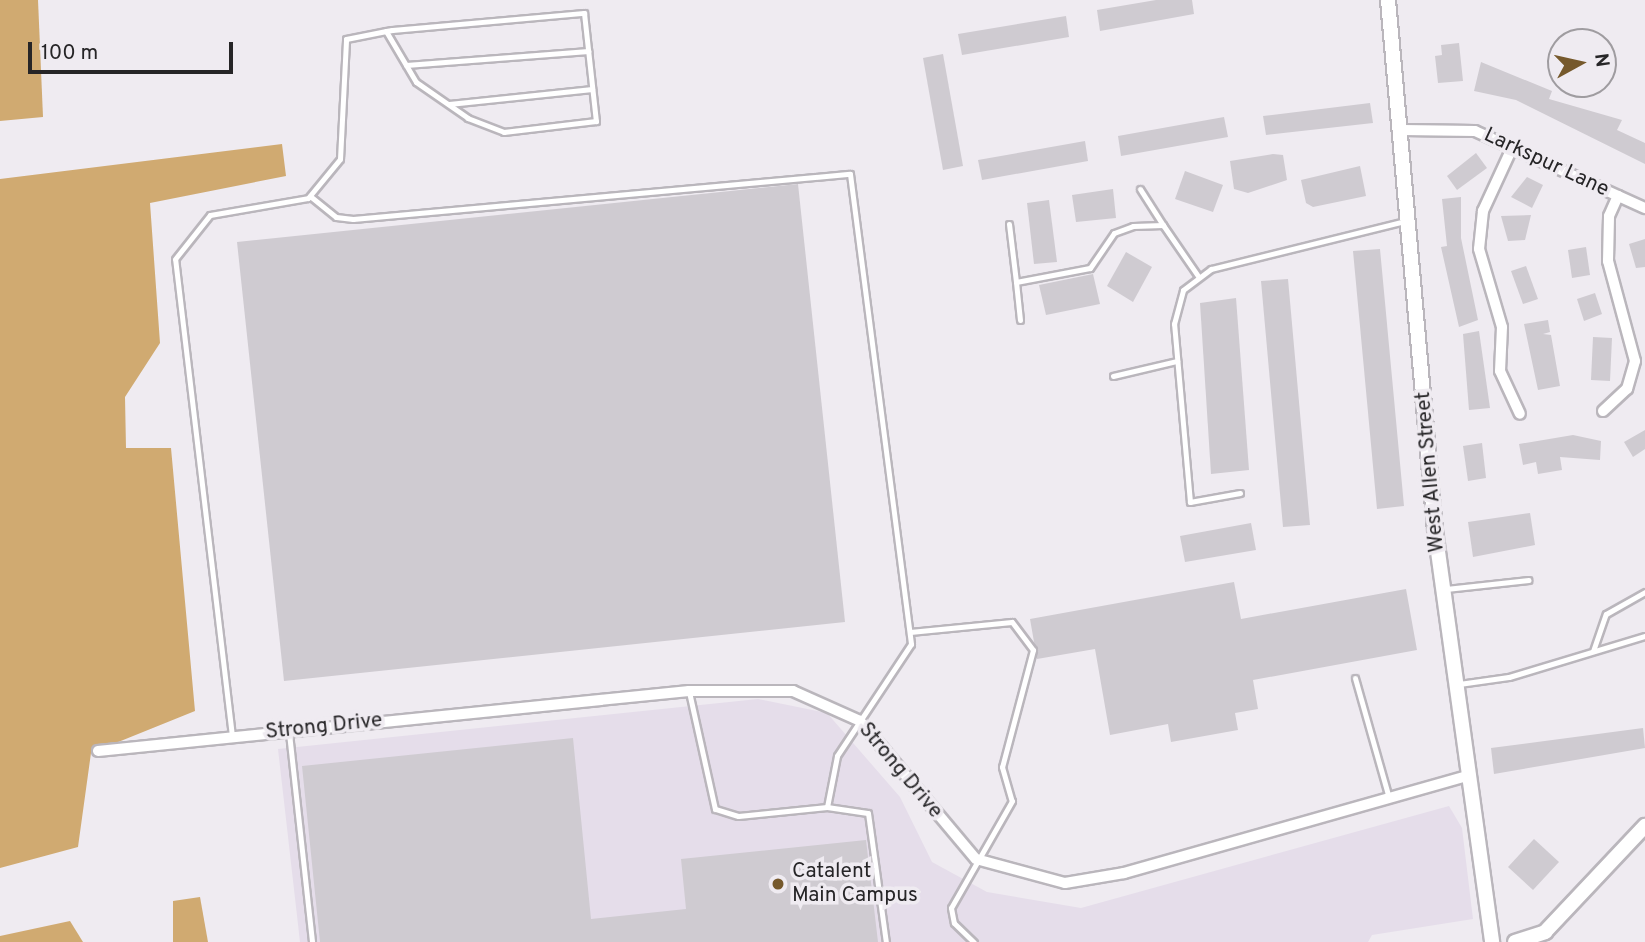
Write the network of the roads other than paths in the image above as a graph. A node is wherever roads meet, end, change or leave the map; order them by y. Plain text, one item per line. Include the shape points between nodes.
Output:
1 (1388, 0) edge
2 (386, 32) junction
3 (588, 51) junction
4 (406, 65) junction
5 (592, 89) junction
6 (448, 105) junction
7 (1403, 130) junction
8 (1513, 146) junction
9 (1140, 190) dead end
10 (310, 196) junction
11 (1618, 196) junction
12 (1645, 208) edge
13 (1408, 221) junction
14 (1009, 224) dead end
15 (1163, 225) junction
16 (1198, 276) junction
17 (1016, 282) junction
18 (1020, 320) dead end
19 (1177, 361) junction
20 (1113, 376) dead end
21 (1604, 411) dead end
22 (1520, 414) dead end
23 (1240, 493) dead end
24 (1529, 580) dead end
25 (1443, 590) junction
26 (1645, 592) edge
27 (910, 632) junction
28 (1645, 636) edge
29 (1593, 650) junction
30 (1355, 678) dead end
31 (1455, 685) junction
32 (689, 691) junction
33 (860, 721) junction
34 (289, 731) junction
35 (232, 736) junction
36 (98, 751) dead end
37 (1467, 776) junction
38 (1389, 798) junction
39 (827, 807) junction
40 (1645, 826) edge
41 (976, 859) junction
42 (312, 942) edge
43 (886, 942) edge
44 (974, 942) edge
45 (1492, 942) edge
46 (1515, 942) edge

1 - 7 street, West Allen Street
2 - 3 lane via 584,13
2 - 4 lane
2 - 10 lane via 346,39 340,159
3 - 4 lane
3 - 5 lane
4 - 6 lane via 416,82
5 - 6 lane
5 - 6 lane via 596,121 504,132
7 - 8 street, Larkspur Lane via 1462,129
7 - 13 street, West Allen Street
8 - 11 street, Larkspur Lane
8 - 22 street via 1483,211 1479,249 1502,327 1500,371
9 - 15 lane
10 - 27 lane via 336,218 353,219 850,174
10 - 35 lane via 210,215 175,259
11 - 12 street, Larkspur Lane
11 - 21 street via 1609,216 1608,261 1635,361 1627,388
13 - 16 lane via 1263,253
13 - 25 street, West Allen Street
14 - 17 lane
15 - 16 lane
15 - 17 lane via 1114,233 1090,268
16 - 19 lane via 1175,311
17 - 18 lane
19 - 20 lane
19 - 23 lane via 1190,502
24 - 25 lane
25 - 31 street, West Allen Street
26 - 29 lane via 1606,614
27 - 33 lane via 911,644
27 - 41 lane via 1012,622 1032,650 1002,767 1012,801
28 - 29 lane
29 - 31 lane via 1509,677
30 - 38 lane
31 - 37 street, West Allen Street
32 - 33 street, Strong Drive via 793,691
32 - 34 street, Strong Drive
32 - 39 lane via 715,809 738,816
33 - 39 lane via 837,756
33 - 41 street, Strong Drive
34 - 35 street, Strong Drive
34 - 42 lane
35 - 36 street, Strong Drive
37 - 38 street
37 - 45 street, West Allen Street
38 - 41 street via 1080,882 1037,879
39 - 43 lane via 868,813
40 - 46 street via 1545,932
41 - 44 lane via 951,908 954,923

